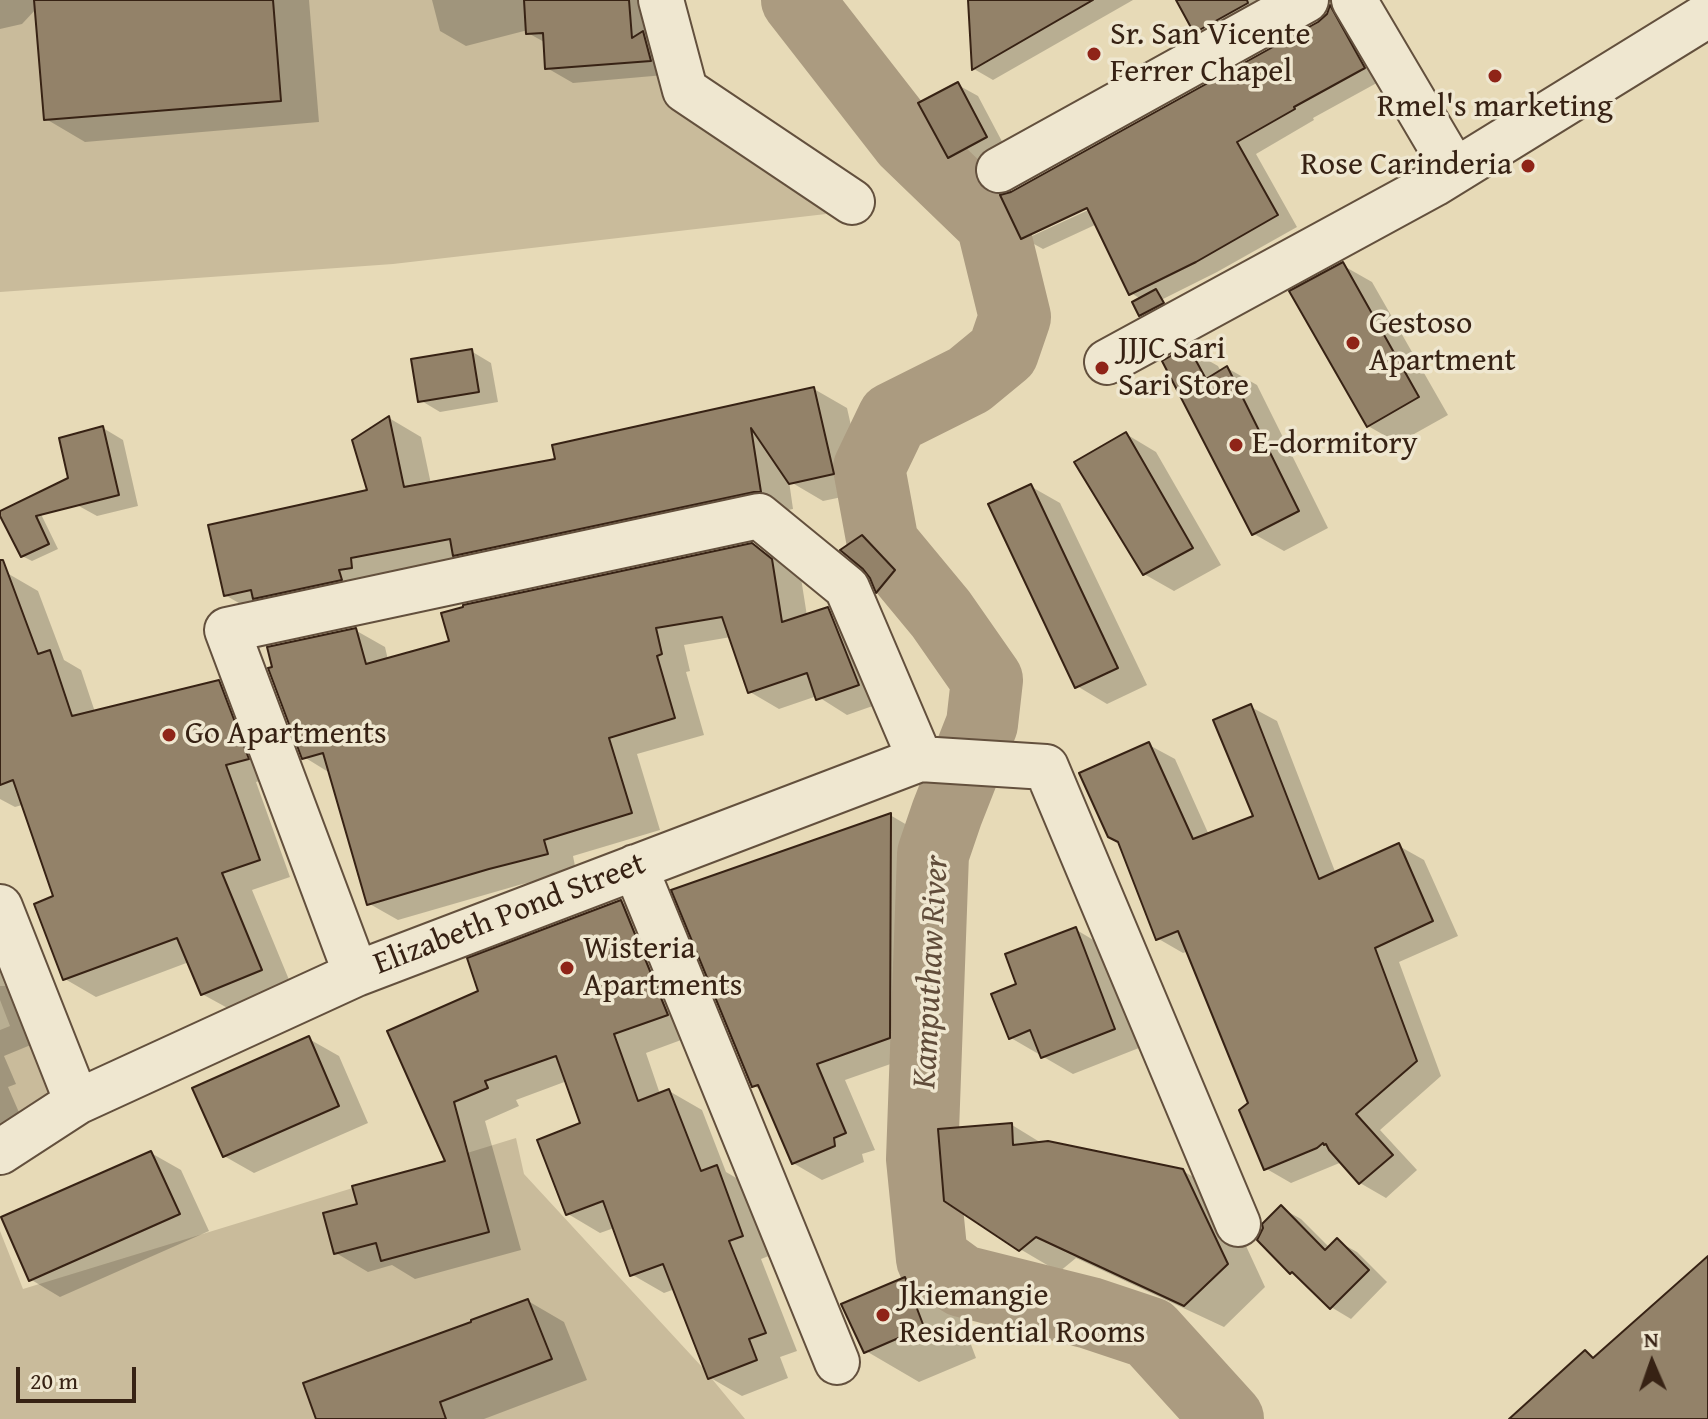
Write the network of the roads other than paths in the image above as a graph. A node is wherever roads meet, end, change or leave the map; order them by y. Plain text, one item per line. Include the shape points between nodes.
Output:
1 (661, 0) edge
2 (1306, 0) edge
3 (1354, 0) edge
4 (1708, 15) edge
5 (999, 170) dead end
6 (1455, 171) junction
7 (852, 202) dead end
8 (1107, 362) dead end
9 (929, 760) junction
10 (635, 867) junction
11 (0, 907) edge
12 (356, 974) junction
13 (77, 1102) junction
14 (0, 1152) edge
15 (1238, 1224) dead end
16 (837, 1362) dead end

1 - 7 street via 685,90
2 - 5 street
3 - 6 street
4 - 6 street
6 - 8 street
9 - 10 street, Elizabeth Pond Street
9 - 12 street via 847,588 759,516 227,630
9 - 15 street, Elizabeth Pond Street via 1025,765
10 - 12 street, Elizabeth Pond Street
10 - 16 street
11 - 13 street
12 - 13 street, Elizabeth Pond Street
13 - 14 street, Elizabeth Pond Street

